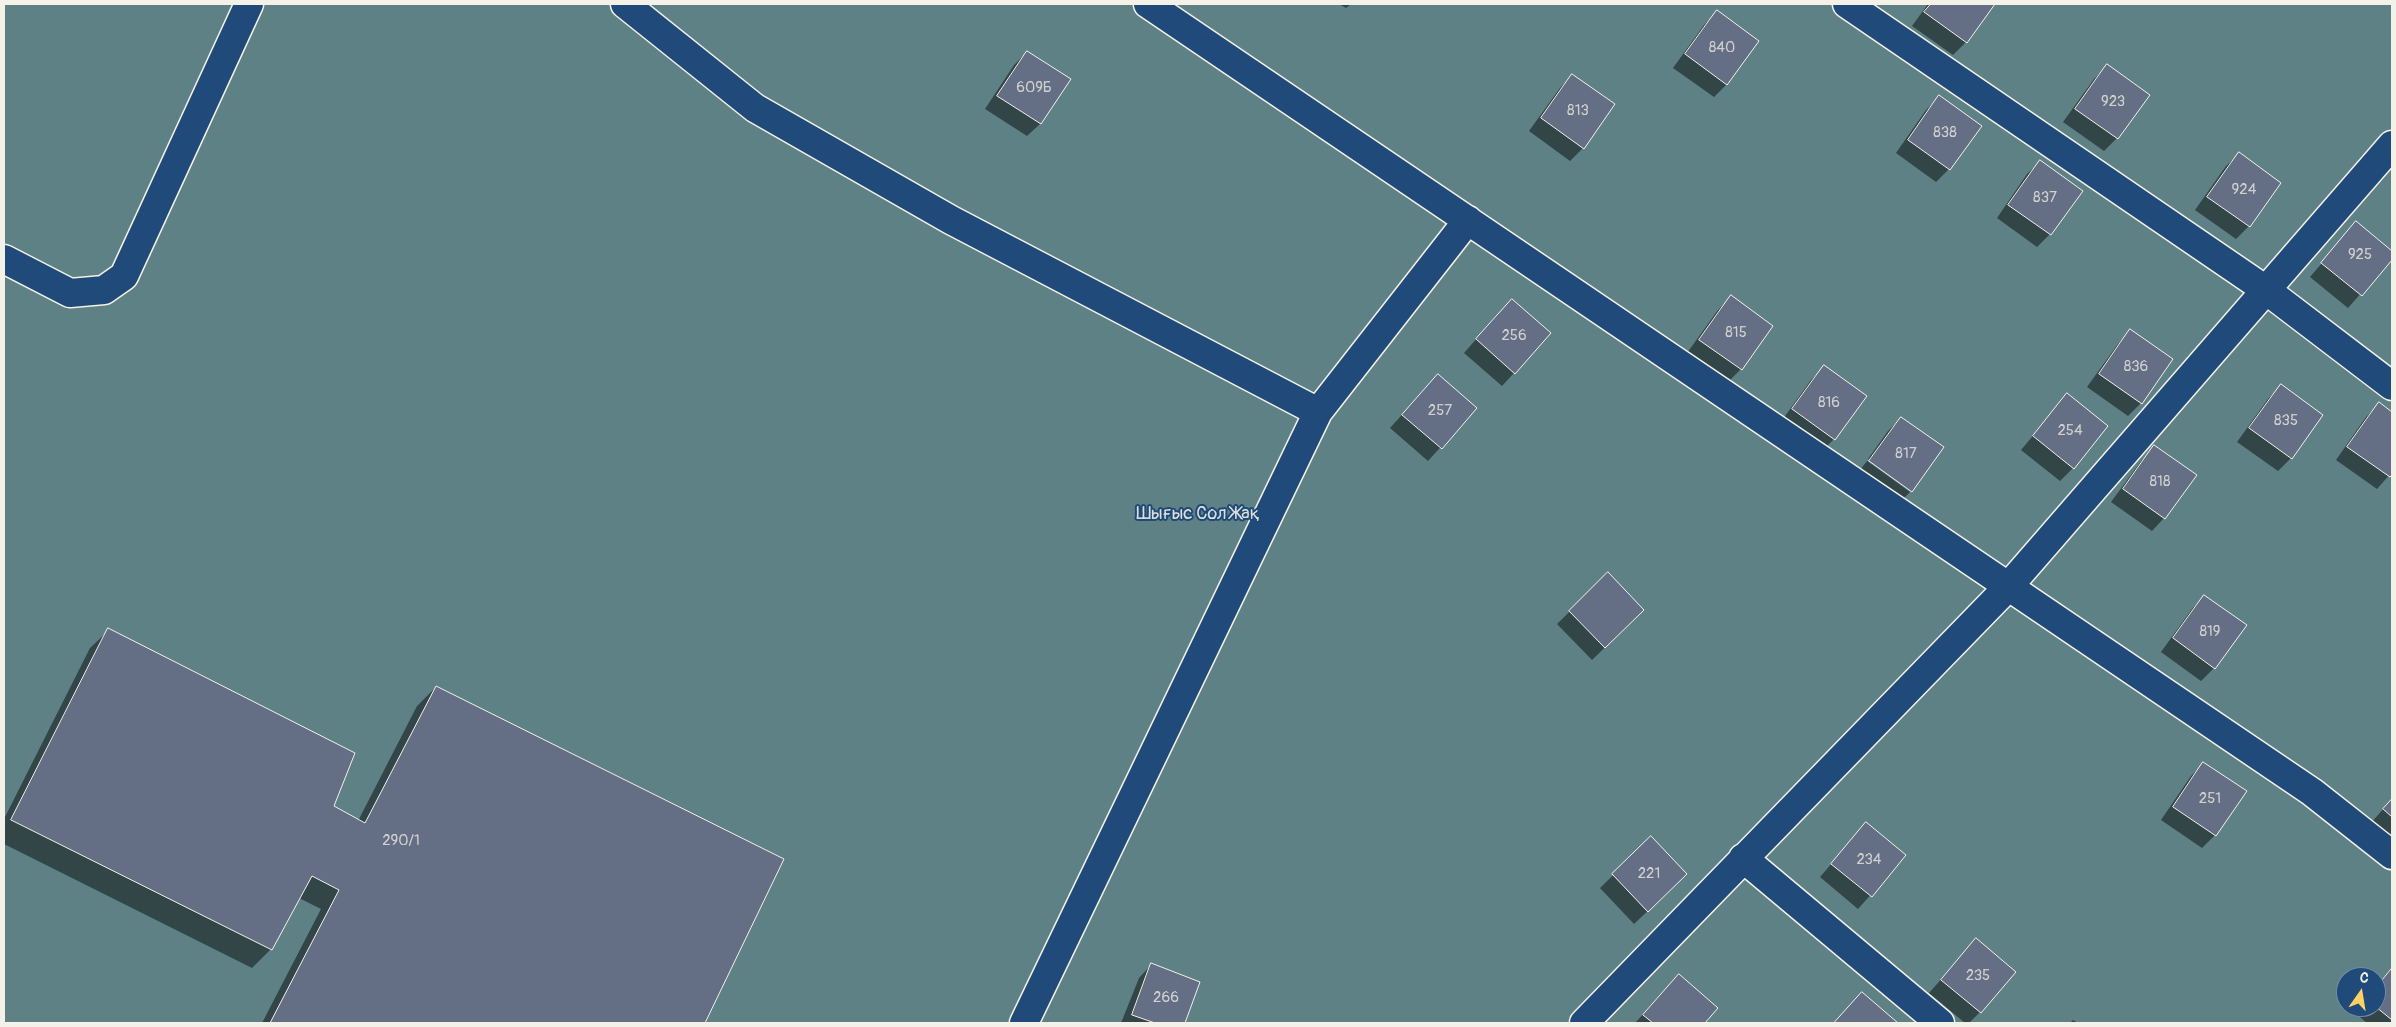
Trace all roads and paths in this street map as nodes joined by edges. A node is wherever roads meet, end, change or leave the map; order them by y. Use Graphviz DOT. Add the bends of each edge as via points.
graph roads {
  1 [pos="249,4"];
  2 [pos="625,4"];
  3 [pos="1148,4"];
  4 [pos="1847,4"];
  5 [pos="2392,145"];
  6 [pos="1468,220"];
  7 [pos="4,259"];
  8 [pos="2266,290"];
  9 [pos="2392,386"];
  10 [pos="1318,412"];
  11 [pos="2008,586"];
  12 [pos="2392,855"];
  13 [pos="1743,858"];
  14 [pos="1024,1023"];
  15 [pos="1584,1023"];
  16 [pos="1940,1023"];
  1 -- 7 [label="street" via="124,276 104,290 70,293"];
  2 -- 10 [label="street" via="755,108 950,220"];
  3 -- 6 [label="street"];
  4 -- 8 [label="street"];
  5 -- 8 [label="street"];
  6 -- 10 [label="street"];
  6 -- 11 [label="street"];
  8 -- 9 [label="street"];
  8 -- 11 [label="street"];
  10 -- 14 [label="street"];
  11 -- 12 [label="street" via="2312,792"];
  11 -- 13 [label="street"];
  13 -- 15 [label="street"];
  13 -- 16 [label="street"];
}
